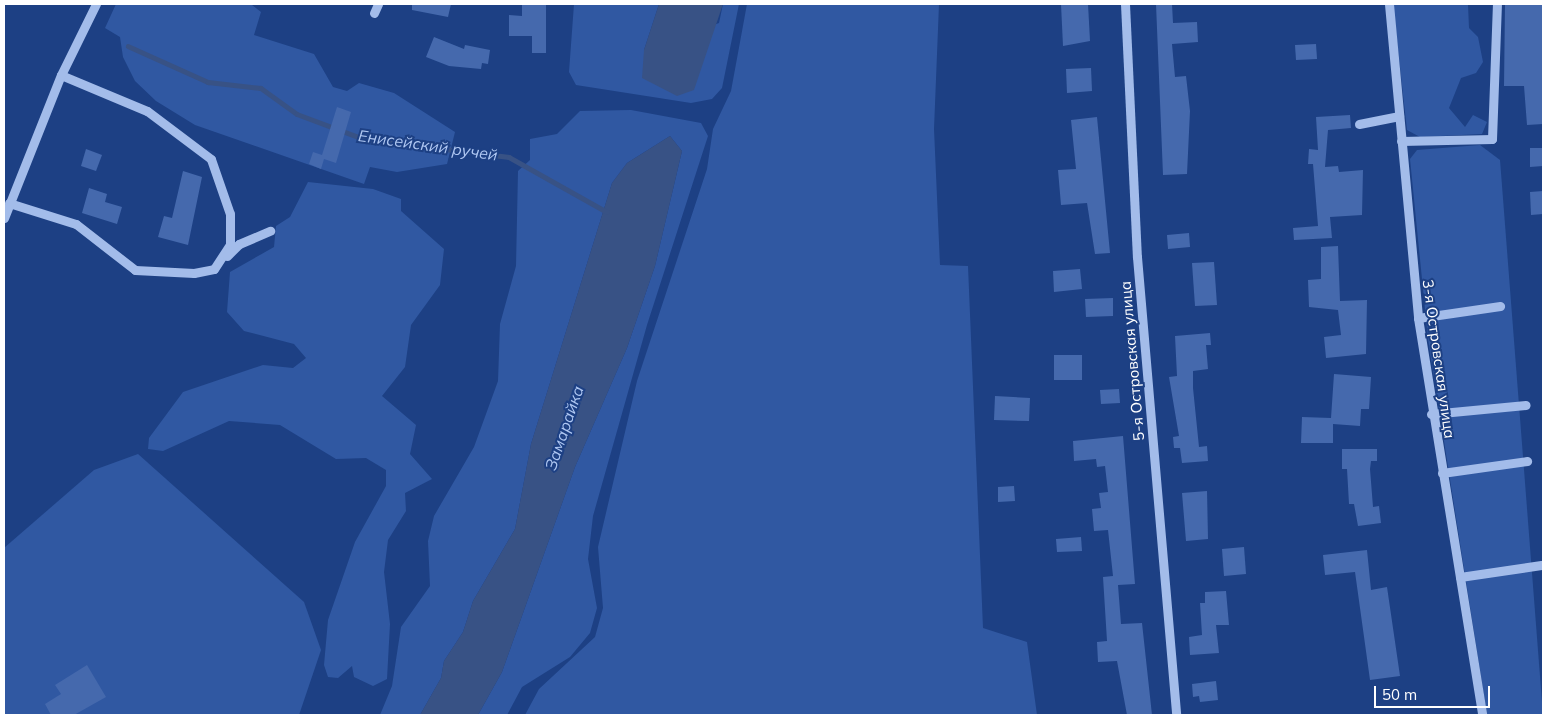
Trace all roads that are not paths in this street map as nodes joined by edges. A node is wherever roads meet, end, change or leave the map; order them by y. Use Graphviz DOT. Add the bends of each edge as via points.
graph roads {
  1 [pos="96,4"];
  2 [pos="378,4"];
  3 [pos="1125,4"];
  4 [pos="1389,4"];
  5 [pos="1497,4"];
  6 [pos="374,13"];
  7 [pos="61,74"];
  8 [pos="1399,116"];
  9 [pos="1359,124"];
  10 [pos="1401,141"];
  11 [pos="9,203"];
  12 [pos="4,218"];
  13 [pos="270,231"];
  14 [pos="223,260"];
  15 [pos="1500,306"];
  16 [pos="1418,318"];
  17 [pos="1526,405"];
  18 [pos="1432,414"];
  19 [pos="1526,461"];
  20 [pos="1442,473"];
  21 [pos="1541,565"];
  22 [pos="1460,577"];
  23 [pos="1176,715"];
  24 [pos="1482,715"];
  1 -- 7 [label="street"];
  2 -- 6 [label="street"];
  3 -- 23 [label="street, 5-я Островская улица" via="1137,258"];
  4 -- 8 [label="street, 3-я Островская улица"];
  5 -- 10 [label="street" via="1492,139"];
  7 -- 11 [label="street"];
  7 -- 14 [label="street" via="147,112 211,159 232,223"];
  8 -- 9 [label="street"];
  8 -- 10 [label="street, 3-я Островская улица"];
  10 -- 16 [label="street, 3-я Островская улица"];
  11 -- 12 [label="street"];
  11 -- 14 [label="street" via="76,224 135,270 194,273 214,269"];
  13 -- 14 [label="street" via="240,244"];
  15 -- 16 [label="street"];
  16 -- 18 [label="street, 3-я Островская улица"];
  17 -- 18 [label="street"];
  18 -- 20 [label="street, 3-я Островская улица"];
  19 -- 20 [label="street"];
  20 -- 22 [label="street, 3-я Островская улица"];
  21 -- 22 [label="street"];
  22 -- 24 [label="street, 3-я Островская улица"];
}
